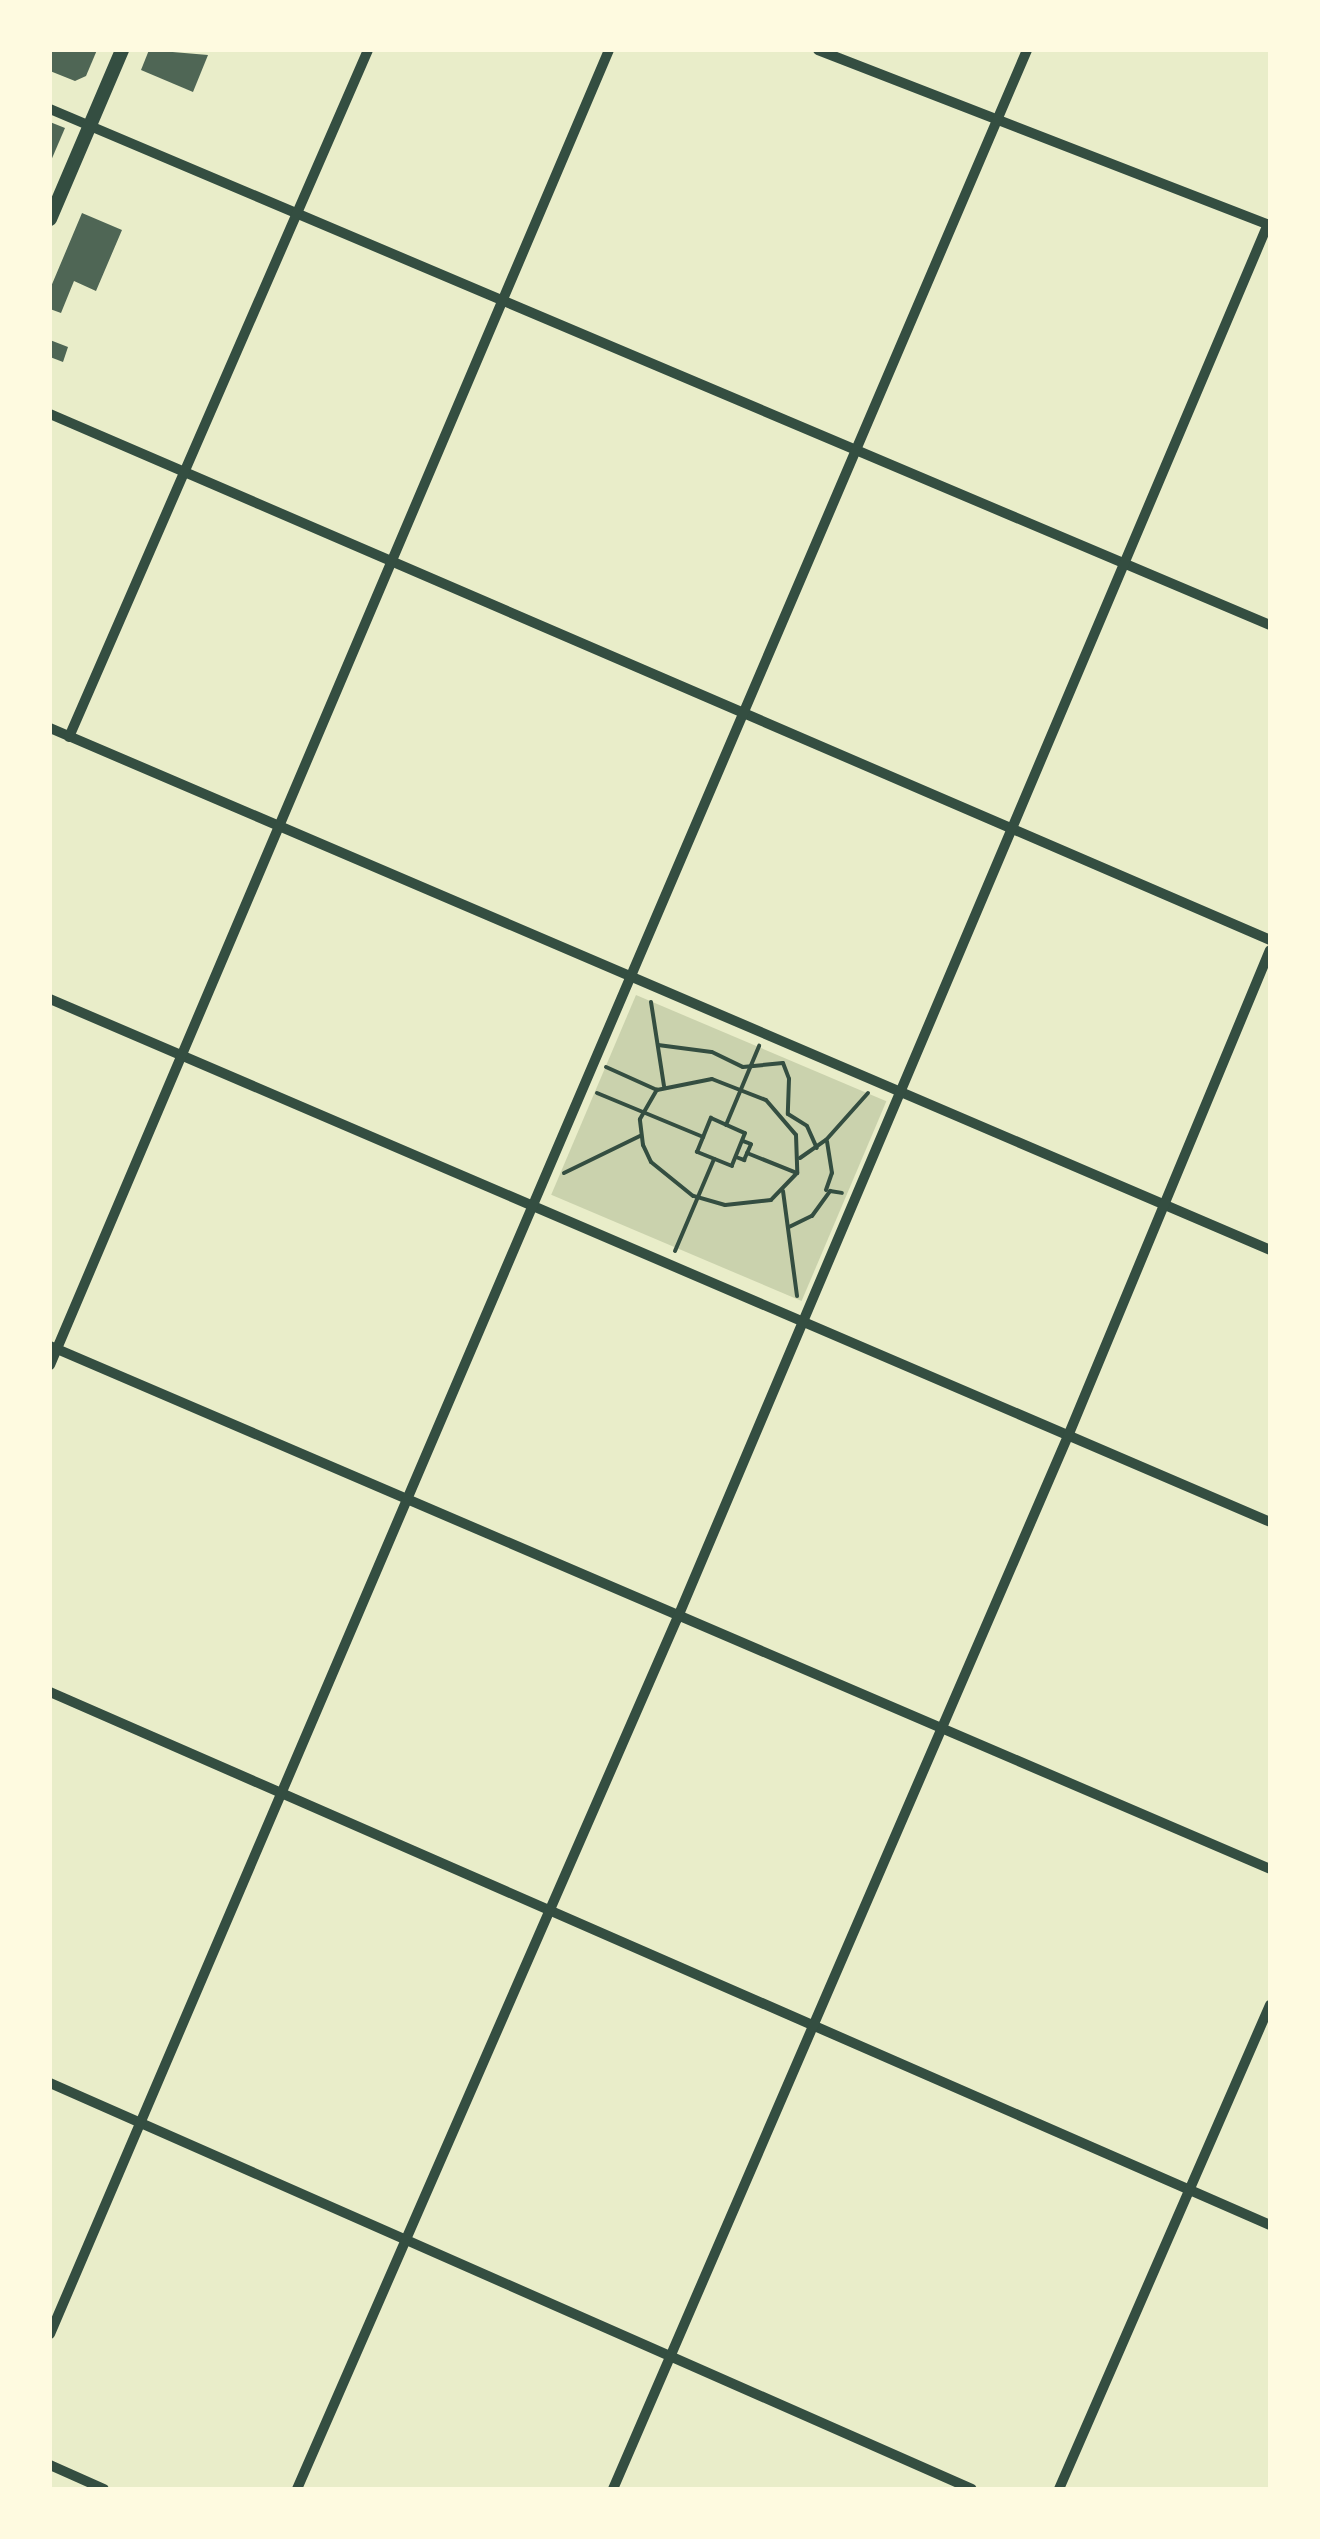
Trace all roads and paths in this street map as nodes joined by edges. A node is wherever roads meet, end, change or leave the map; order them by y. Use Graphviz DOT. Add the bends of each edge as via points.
graph roads {
  1 [pos="122,50"];
  2 [pos="368,50"];
  3 [pos="609,50"];
  4 [pos="818,50"];
  5 [pos="1027,50"];
  6 [pos="50,109"];
  7 [pos="997,120"];
  8 [pos="90,126"];
  9 [pos="299,210"];
  10 [pos="50,219"];
  11 [pos="1269,224"];
  12 [pos="502,296"];
  13 [pos="50,414"];
  14 [pos="857,450"];
  15 [pos="184,471"];
  16 [pos="391,559"];
  17 [pos="1125,562"];
  18 [pos="1270,625"];
  19 [pos="746,714"];
  20 [pos="50,728"];
  21 [pos="70,737"];
  22 [pos="278,824"];
  23 [pos="1013,827"];
  24 [pos="1270,940"];
  25 [pos="1270,950"];
  26 [pos="630,978"];
  27 [pos="648,986"];
  28 [pos="50,999"];
  29 [pos="764,1034"];
  30 [pos="658,1045"];
  31 [pos="182,1056"];
  32 [pos="594,1062"];
  33 [pos="750,1068"];
  34 [pos="872,1082"];
  35 [pos="664,1086"];
  36 [pos="583,1087"];
  37 [pos="742,1087"];
  38 [pos="657,1090"];
  39 [pos="900,1093"];
  40 [pos="642,1111"];
  41 [pos="726,1125"];
  42 [pos="640,1136"];
  43 [pos="703,1137"];
  44 [pos="742,1140"];
  45 [pos="826,1140"];
  46 [pos="817,1148"];
  47 [pos="747,1152"];
  48 [pos="736,1157"];
  49 [pos="800,1158"];
  50 [pos="714,1159"];
  51 [pos="797,1174"];
  52 [pos="541,1184"];
  53 [pos="783,1191"];
  54 [pos="824,1195"];
  55 [pos="698,1198"];
  56 [pos="854,1200"];
  57 [pos="533,1202"];
  58 [pos="1162,1204"];
  59 [pos="788,1228"];
  60 [pos="1270,1250"];
  61 [pos="670,1262"];
  62 [pos="800,1322"];
  63 [pos="54,1347"];
  64 [pos="50,1365"];
  65 [pos="1068,1436"];
  66 [pos="407,1504"];
  67 [pos="1270,1522"];
  68 [pos="678,1619"];
  69 [pos="50,1692"];
  70 [pos="940,1728"];
  71 [pos="284,1797"];
  72 [pos="1270,1868"];
  73 [pos="547,1912"];
  74 [pos="1270,2005"];
  75 [pos="813,2027"];
  76 [pos="50,2083"];
  77 [pos="140,2122"];
  78 [pos="1190,2190"];
  79 [pos="1270,2226"];
  80 [pos="407,2240"];
  81 [pos="50,2334"];
  82 [pos="673,2354"];
  83 [pos="50,2465"];
  84 [pos="104,2489"];
  85 [pos="296,2489"];
  86 [pos="613,2489"];
  87 [pos="972,2489"];
  88 [pos="1060,2489"];
  1 -- 8 [label="street"];
  2 -- 9 [label="street"];
  3 -- 12 [label="street"];
  4 -- 7 [label="street"];
  5 -- 7 [label="street"];
  6 -- 8 [label="street"];
  7 -- 11 [label="street"];
  7 -- 14 [label="street"];
  8 -- 9 [label="street"];
  8 -- 10 [label="street"];
  9 -- 12 [label="street"];
  9 -- 15 [label="street"];
  11 -- 17 [label="street"];
  12 -- 14 [label="street"];
  12 -- 16 [label="street"];
  13 -- 15 [label="street"];
  14 -- 17 [label="street"];
  14 -- 19 [label="street"];
  15 -- 16 [label="street"];
  15 -- 21 [label="street"];
  16 -- 19 [label="street"];
  16 -- 22 [label="street"];
  17 -- 18 [label="street"];
  17 -- 23 [label="street"];
  19 -- 23 [label="street"];
  19 -- 26 [label="street"];
  20 -- 21 [label="street"];
  21 -- 22 [label="street"];
  22 -- 26 [label="street"];
  22 -- 31 [label="street"];
  23 -- 24 [label="street"];
  23 -- 39 [label="street"];
  25 -- 58 [label="street"];
  26 -- 27 [label="street"];
  26 -- 32 [label="street"];
  27 -- 29 [label="street"];
  27 -- 30 [label="path"];
  28 -- 31 [label="street"];
  29 -- 33 [label="path"];
  29 -- 34 [label="street"];
  30 -- 33 [label="path" via="712,1052"];
  30 -- 35 [label="path"];
  31 -- 57 [label="street"];
  31 -- 63 [label="street"];
  32 -- 36 [label="street"];
  32 -- 38 [label="path"];
  33 -- 37 [label="path"];
  33 -- 46 [label="path" via="769,1060 787,1068 788,1114 806,1126"];
  34 -- 39 [label="street"];
  34 -- 45 [label="path"];
  35 -- 37 [label="path" via="712,1079"];
  35 -- 38 [label="path"];
  36 -- 40 [label="path"];
  36 -- 52 [label="street"];
  37 -- 41 [label="path"];
  37 -- 49 [label="path" via="787,1121"];
  38 -- 40 [label="path"];
  39 -- 56 [label="street"];
  39 -- 58 [label="street"];
  40 -- 42 [label="path"];
  40 -- 43 [label="path"];
  41 -- 43 [label="path" via="711,1118"];
  41 -- 44 [label="path" via="745,1133"];
  42 -- 52 [label="path"];
  42 -- 55 [label="path" via="651,1162"];
  43 -- 50 [label="path" via="697,1152"];
  44 -- 47 [label="path" via="751,1144"];
  44 -- 48 [label="path"];
  45 -- 46 [label="path"];
  45 -- 54 [label="path" via="832,1173"];
  46 -- 49 [label="path"];
  47 -- 48 [label="path" via="744,1160"];
  47 -- 51 [label="path"];
  48 -- 50 [label="path" via="732,1166"];
  49 -- 51 [label="path"];
  50 -- 55 [label="path"];
  51 -- 53 [label="path"];
  52 -- 57 [label="street"];
  53 -- 55 [label="path" via="752,1204"];
  53 -- 59 [label="path"];
  54 -- 56 [label="path" via="837,1191"];
  54 -- 59 [label="path" via="812,1216"];
  55 -- 61 [label="path"];
  56 -- 62 [label="street"];
  57 -- 61 [label="street"];
  57 -- 66 [label="street"];
  58 -- 60 [label="street"];
  58 -- 65 [label="street"];
  59 -- 62 [label="path"];
  61 -- 62 [label="street"];
  62 -- 65 [label="street"];
  62 -- 68 [label="street"];
  63 -- 64 [label="street"];
  63 -- 66 [label="street"];
  65 -- 67 [label="street"];
  65 -- 70 [label="street"];
  66 -- 68 [label="street"];
  66 -- 71 [label="street"];
  68 -- 70 [label="street"];
  68 -- 73 [label="street"];
  69 -- 71 [label="street"];
  70 -- 72 [label="street"];
  70 -- 75 [label="street"];
  71 -- 73 [label="street"];
  71 -- 77 [label="street"];
  73 -- 75 [label="street"];
  73 -- 80 [label="street"];
  74 -- 78 [label="street"];
  75 -- 78 [label="street"];
  75 -- 82 [label="street"];
  76 -- 77 [label="street"];
  77 -- 80 [label="street"];
  77 -- 81 [label="street"];
  78 -- 79 [label="street"];
  78 -- 88 [label="street"];
  80 -- 82 [label="street"];
  80 -- 85 [label="street"];
  82 -- 86 [label="street"];
  82 -- 87 [label="street"];
  83 -- 84 [label="street"];
}
